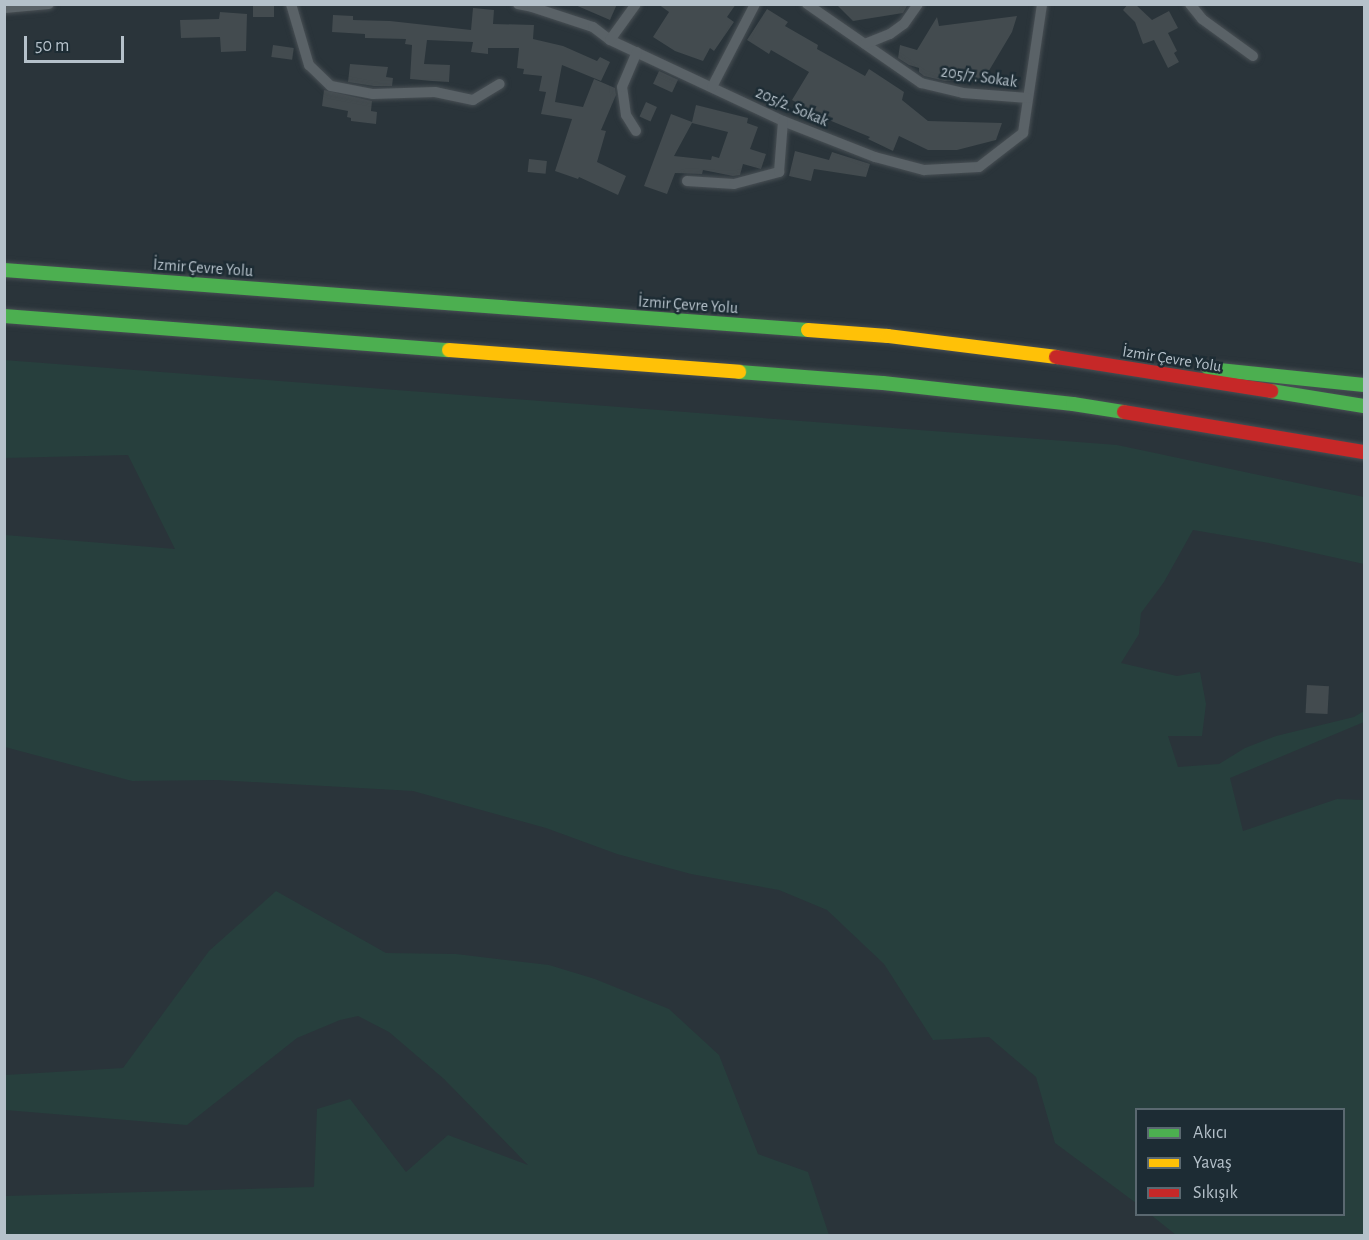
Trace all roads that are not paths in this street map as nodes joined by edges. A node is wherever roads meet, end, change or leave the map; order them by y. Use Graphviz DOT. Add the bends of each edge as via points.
graph roads {
  1 [pos="49,4"];
  2 [pos="291,4"];
  3 [pos="518,4"];
  4 [pos="636,4"];
  5 [pos="755,4"];
  6 [pos="807,4"];
  7 [pos="918,4"];
  8 [pos="1042,4"];
  9 [pos="1190,4"];
  10 [pos="4,8"];
  11 [pos="610,40"];
  12 [pos="865,44"];
  13 [pos="637,52"];
  14 [pos="1254,56"];
  15 [pos="500,84"];
  16 [pos="712,87"];
  17 [pos="1028,98"];
  18 [pos="783,121"];
  19 [pos="636,131"];
  20 [pos="687,181"];
  21 [pos="4,270"];
  22 [pos="4,316"];
  23 [pos="1013,350"];
  24 [pos="1365,385"];
  25 [pos="1365,406"];
  26 [pos="1365,453"];
  1 -- 10 [label="street"];
  2 -- 15 [label="street" via="309,65 331,86 373,94 435,92 473,100"];
  3 -- 11 [label="street, 205/2. Sokak" via="593,27"];
  4 -- 11 [label="street"];
  5 -- 16 [label="street"];
  6 -- 12 [label="street, 205/7. Sokak"];
  7 -- 12 [label="street" via="904,24"];
  8 -- 17 [label="street, 205/2. Sokak"];
  9 -- 14 [label="street" via="1202,19"];
  11 -- 13 [label="street, 205/2. Sokak"];
  12 -- 17 [label="street, 205/7. Sokak" via="921,83 963,93"];
  13 -- 16 [label="street, 205/2. Sokak"];
  13 -- 19 [label="street" via="622,87 626,115"];
  16 -- 18 [label="street, 205/2. Sokak"];
  17 -- 18 [label="street, 205/2. Sokak" via="1023,133 979,167 924,170 875,157"];
  18 -- 20 [label="street" via="779,172 734,184"];
  21 -- 23 [label="highway, İzmir Çevre Yolu" via="888,336"];
  22 -- 26 [label="highway" via="883,383 1073,404"];
  23 -- 24 [label="highway"];
  23 -- 25 [label="highway, İzmir Çevre Yolu"];
}
